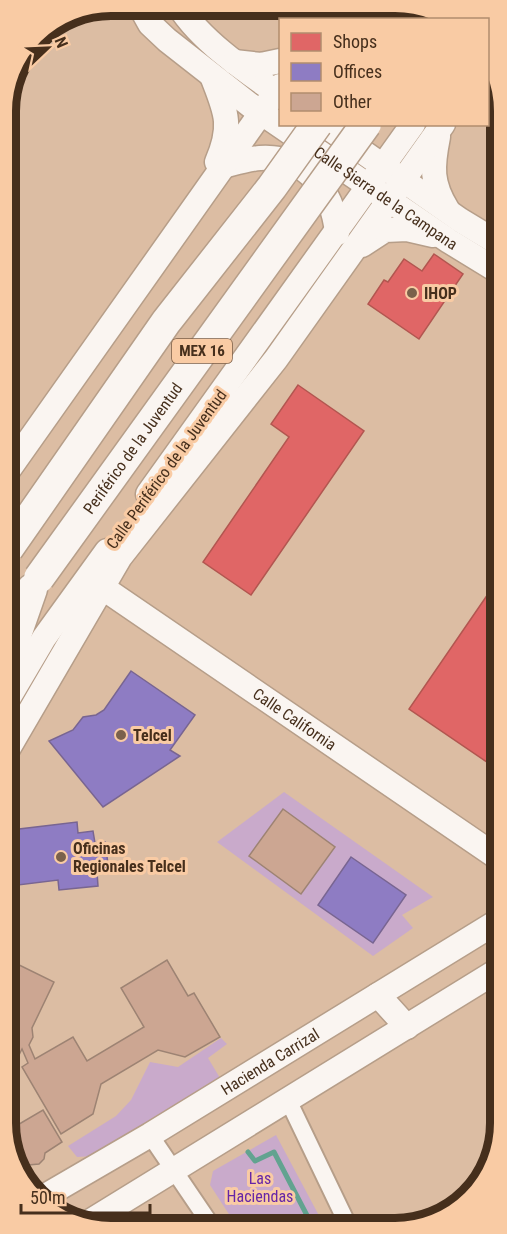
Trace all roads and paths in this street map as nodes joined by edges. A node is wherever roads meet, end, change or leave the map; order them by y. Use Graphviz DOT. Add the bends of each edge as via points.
graph roads {
  1 [pos="146,17"];
  2 [pos="188,17"];
  3 [pos="279,60"];
  4 [pos="234,62"];
  5 [pos="213,76"];
  6 [pos="279,91"];
  7 [pos="261,112"];
  8 [pos="279,124"];
  9 [pos="281,126"];
  10 [pos="316,126"];
  11 [pos="326,126"];
  12 [pos="365,126"];
  13 [pos="412,126"];
  14 [pos="442,127"];
  15 [pos="223,166"];
  16 [pos="384,166"];
  17 [pos="404,180"];
  18 [pos="369,186"];
  19 [pos="205,192"];
  20 [pos="390,200"];
  21 [pos="448,212"];
  22 [pos="336,233"];
  23 [pos="490,238"];
  24 [pos="449,240"];
  25 [pos="355,249"];
  26 [pos="155,262"];
  27 [pos="490,266"];
  28 [pos="17,433"];
  29 [pos="17,458"];
  30 [pos="17,537"];
  31 [pos="35,583"];
  32 [pos="94,583"];
  33 [pos="17,614"];
  34 [pos="16,634"];
  35 [pos="16,685"];
  36 [pos="16,733"];
  37 [pos="490,852"];
  38 [pos="490,926"];
  39 [pos="490,975"];
  40 [pos="378,996"];
  41 [pos="407,1027"];
  42 [pos="288,1101"];
  43 [pos="150,1135"];
  44 [pos="174,1170"];
  45 [pos="49,1194"];
  46 [pos="99,1217"];
  47 [pos="206,1218"];
  48 [pos="345,1218"];
  1 -- 5 [label="street, Calle Sierra de la Campana"];
  2 -- 4 [label="street"];
  3 -- 4 [label="street" via="261,65"];
  4 -- 6 [label="street"];
  5 -- 7 [label="street, Calle Sierra de la Campana"];
  5 -- 19 [label="street" via="228,131"];
  6 -- 7 [label="street"];
  7 -- 8 [label="street, Calle Sierra de la Campana"];
  7 -- 15 [label="street"];
  9 -- 18 [label="street, Calle Sierra de la Campana"];
  10 -- 30 [label="highway, MEX 16, bridge" via="166,322"];
  11 -- 16 [label="street, Calle Sierra de la Campana"];
  12 -- 31 [label="highway, Periférico de la Juventud / MEX 16, bridge"];
  13 -- 16 [label="street, Calle Periférico de la Juventud"];
  14 -- 17 [label="street"];
  14 -- 21 [label="street" via="433,174"];
  15 -- 19 [label="street"];
  15 -- 22 [label="street" via="259,158 293,164 308,173 330,200"];
  16 -- 17 [label="street, Calle Sierra de la Campana"];
  16 -- 18 [label="street, Calle Periférico de la Juventud"];
  17 -- 20 [label="street"];
  17 -- 21 [label="street, Calle Sierra de la Campana"];
  18 -- 20 [label="street, Calle Sierra de la Campana"];
  18 -- 22 [label="street, Calle Periférico de la Juventud"];
  19 -- 26 [label="street"];
  20 -- 24 [label="street, Calle Sierra de la Campana"];
  20 -- 25 [label="street"];
  21 -- 23 [label="street, Calle Sierra de la Campana"];
  22 -- 32 [label="street, Calle Periférico de la Juventud"];
  24 -- 25 [label="street" via="423,231 385,230"];
  24 -- 27 [label="street, Calle Sierra de la Campana"];
  25 -- 32 [label="street" via="276,359 120,556"];
  26 -- 28 [label="street" via="113,298"];
  26 -- 29 [label="street"];
  31 -- 33 [label="highway, Periférico de la Juventud / MEX 16"];
  31 -- 34 [label="highway"];
  32 -- 35 [label="street, Calle Periférico de la Juventud" via="44,638"];
  32 -- 36 [label="street"];
  32 -- 37 [label="street, Calle California"];
  38 -- 40 [label="street, Hacienda Carrizal"];
  39 -- 41 [label="street"];
  40 -- 41 [label="street"];
  40 -- 43 [label="street, Hacienda Carrizal"];
  41 -- 42 [label="street"];
  42 -- 44 [label="street"];
  42 -- 48 [label="street"];
  43 -- 44 [label="street"];
  43 -- 45 [label="street, Hacienda Carrizal"];
  44 -- 46 [label="street"];
  44 -- 47 [label="street"];
}
